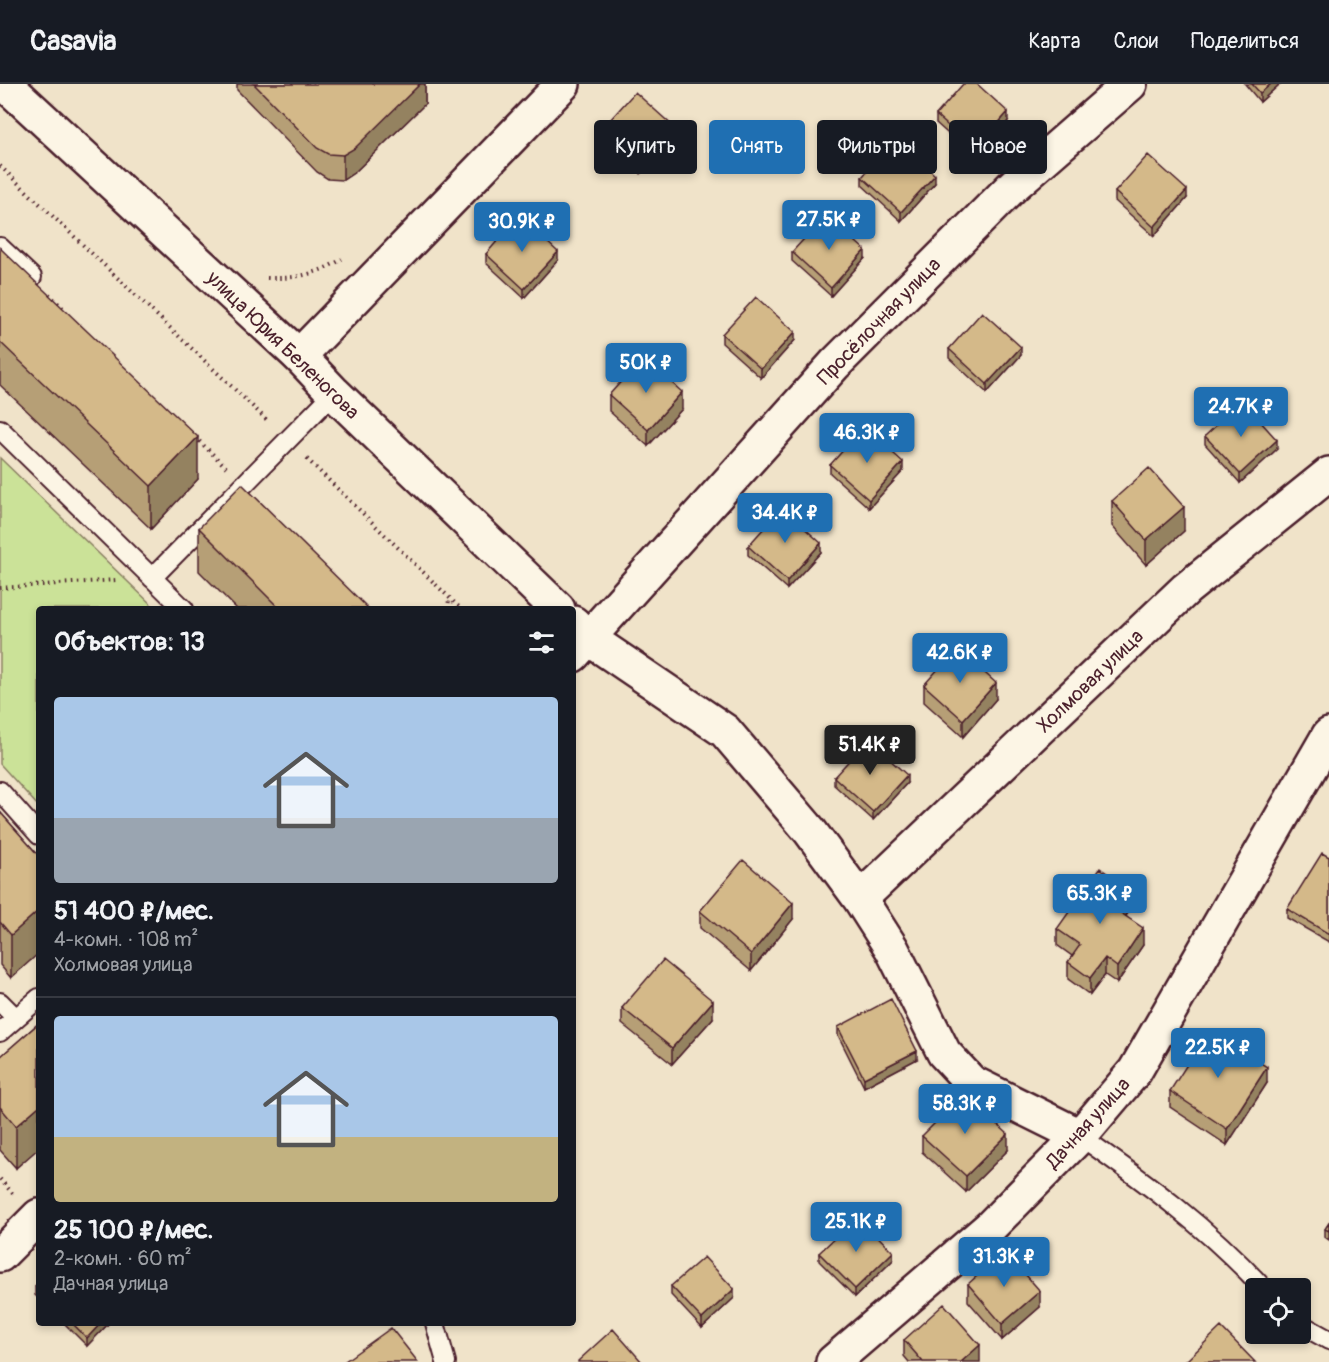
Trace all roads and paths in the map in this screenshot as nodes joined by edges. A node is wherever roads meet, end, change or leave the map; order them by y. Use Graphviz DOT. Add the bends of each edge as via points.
graph roads {
  1 [pos="5,84"];
  2 [pos="563,84"];
  3 [pos="1130,84"];
  4 [pos="0,166"];
  5 [pos="0,247"];
  6 [pos="347,257"];
  7 [pos="258,274"];
  8 [pos="32,277"];
  9 [pos="74,318"];
  10 [pos="299,356"];
  11 [pos="334,393"];
  12 [pos="1,433"];
  13 [pos="193,435"];
  14 [pos="288,440"];
  15 [pos="1329,474"];
  16 [pos="244,485"];
  17 [pos="152,578"];
  18 [pos="0,588"];
  19 [pos="449,598"];
  20 [pos="181,606"];
  21 [pos="448,606"];
  22 [pos="458,606"];
  23 [pos="555,606"];
  24 [pos="578,639"];
  25 [pos="1329,735"];
  26 [pos="0,791"];
  27 [pos="36,832"];
  28 [pos="860,899"];
  29 [pos="36,1001"];
  30 [pos="0,1002"];
  31 [pos="16,1018"];
  32 [pos="0,1032"];
  33 [pos="1080,1136"];
  34 [pos="36,1219"];
  35 [pos="0,1255"];
  36 [pos="1254,1278"];
  37 [pos="436,1326"];
  38 [pos="1311,1330"];
  39 [pos="1329,1340"];
  40 [pos="446,1362"];
  41 [pos="833,1362"];
  1 -- 10 [label="street, улица Юрия Беленогова"];
  2 -- 10 [label="street"];
  3 -- 24 [label="street, Просёлочная улица" via="1014,185 835,364"];
  4 -- 14 [label="path"];
  5 -- 8 [label="lane"];
  6 -- 7 [label="path" via="299,278 268,278"];
  8 -- 9 [label="path"];
  10 -- 11 [label="street, улица Юрия Беленогова"];
  11 -- 14 [label="lane"];
  11 -- 23 [label="street, улица Юрия Беленогова"];
  12 -- 17 [label="lane"];
  13 -- 16 [label="path"];
  14 -- 16 [label="lane"];
  14 -- 19 [label="path"];
  15 -- 28 [label="street, Холмовая улица" via="1186,589"];
  16 -- 17 [label="lane"];
  17 -- 18 [label="path"];
  17 -- 20 [label="lane"];
  19 -- 21 [label="path"];
  19 -- 22 [label="path"];
  24 -- 28 [label="street" via="725,731 810,831"];
  25 -- 33 [label="street, Дачная улица" via="1135,1071"];
  26 -- 27 [label="lane"];
  28 -- 33 [label="street" via="892,949 944,1053 971,1082"];
  29 -- 31 [label="lane"];
  30 -- 31 [label="lane"];
  31 -- 32 [label="lane"];
  33 -- 36 [label="lane" via="1163,1195"];
  33 -- 41 [label="street, Дачная улица" via="989,1228"];
  34 -- 35 [label="street"];
  37 -- 40 [label="lane"];
  38 -- 39 [label="lane"];
}
